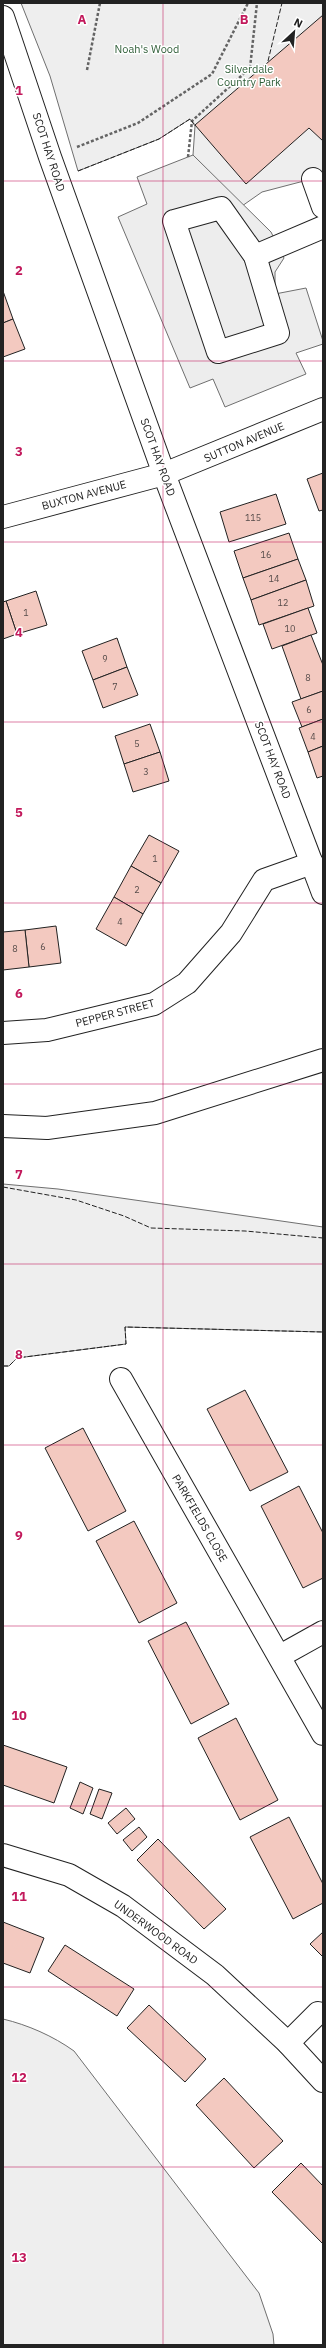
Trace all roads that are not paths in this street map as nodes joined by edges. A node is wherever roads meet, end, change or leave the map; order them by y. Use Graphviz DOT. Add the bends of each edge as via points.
graph roads {
  1 [pos="3,17"];
  2 [pos="313,179"];
  3 [pos="323,207"];
  4 [pos="323,227"];
  5 [pos="255,256"];
  6 [pos="323,409"];
  7 [pos="164,474"];
  8 [pos="3,517"];
  9 [pos="312,863"];
  10 [pos="323,893"];
  11 [pos="3,1033"];
  12 [pos="323,1060"];
  13 [pos="3,1126"];
  14 [pos="120,1379"];
  15 [pos="323,1632"];
  16 [pos="280,1656"];
  17 [pos="323,1734"];
  18 [pos="3,1855"];
  19 [pos="318,2013"];
  20 [pos="288,2043"];
  21 [pos="323,2081"];
  1 -- 7 [label="street, SCOT HAY ROAD" via="50,157"];
  2 -- 3 [label="street"];
  4 -- 5 [label="street"];
  5 -- 5 [label="street" via="220,208 174,221 218,352 278,334"];
  6 -- 7 [label="street, SUTTON AVENUE"];
  7 -- 8 [label="street, BUXTON AVENUE"];
  7 -- 9 [label="street, SCOT HAY ROAD"];
  9 -- 10 [label="street, SCOT HAY ROAD"];
  9 -- 11 [label="street, PEPPER STREET" via="264,880 231,933 187,983 154,1004 47,1030"];
  12 -- 13 [label="street" via="155,1113 47,1128"];
  14 -- 16 [label="street, PARKFIELDS CLOSE"];
  15 -- 16 [label="street"];
  16 -- 17 [label="street, PARKFIELDS CLOSE"];
  18 -- 20 [label="street, UNDERWOOD ROAD" via="69,1875 123,1906 215,1975"];
  19 -- 20 [label="street"];
  20 -- 21 [label="street, UNDERWOOD ROAD"];
}
